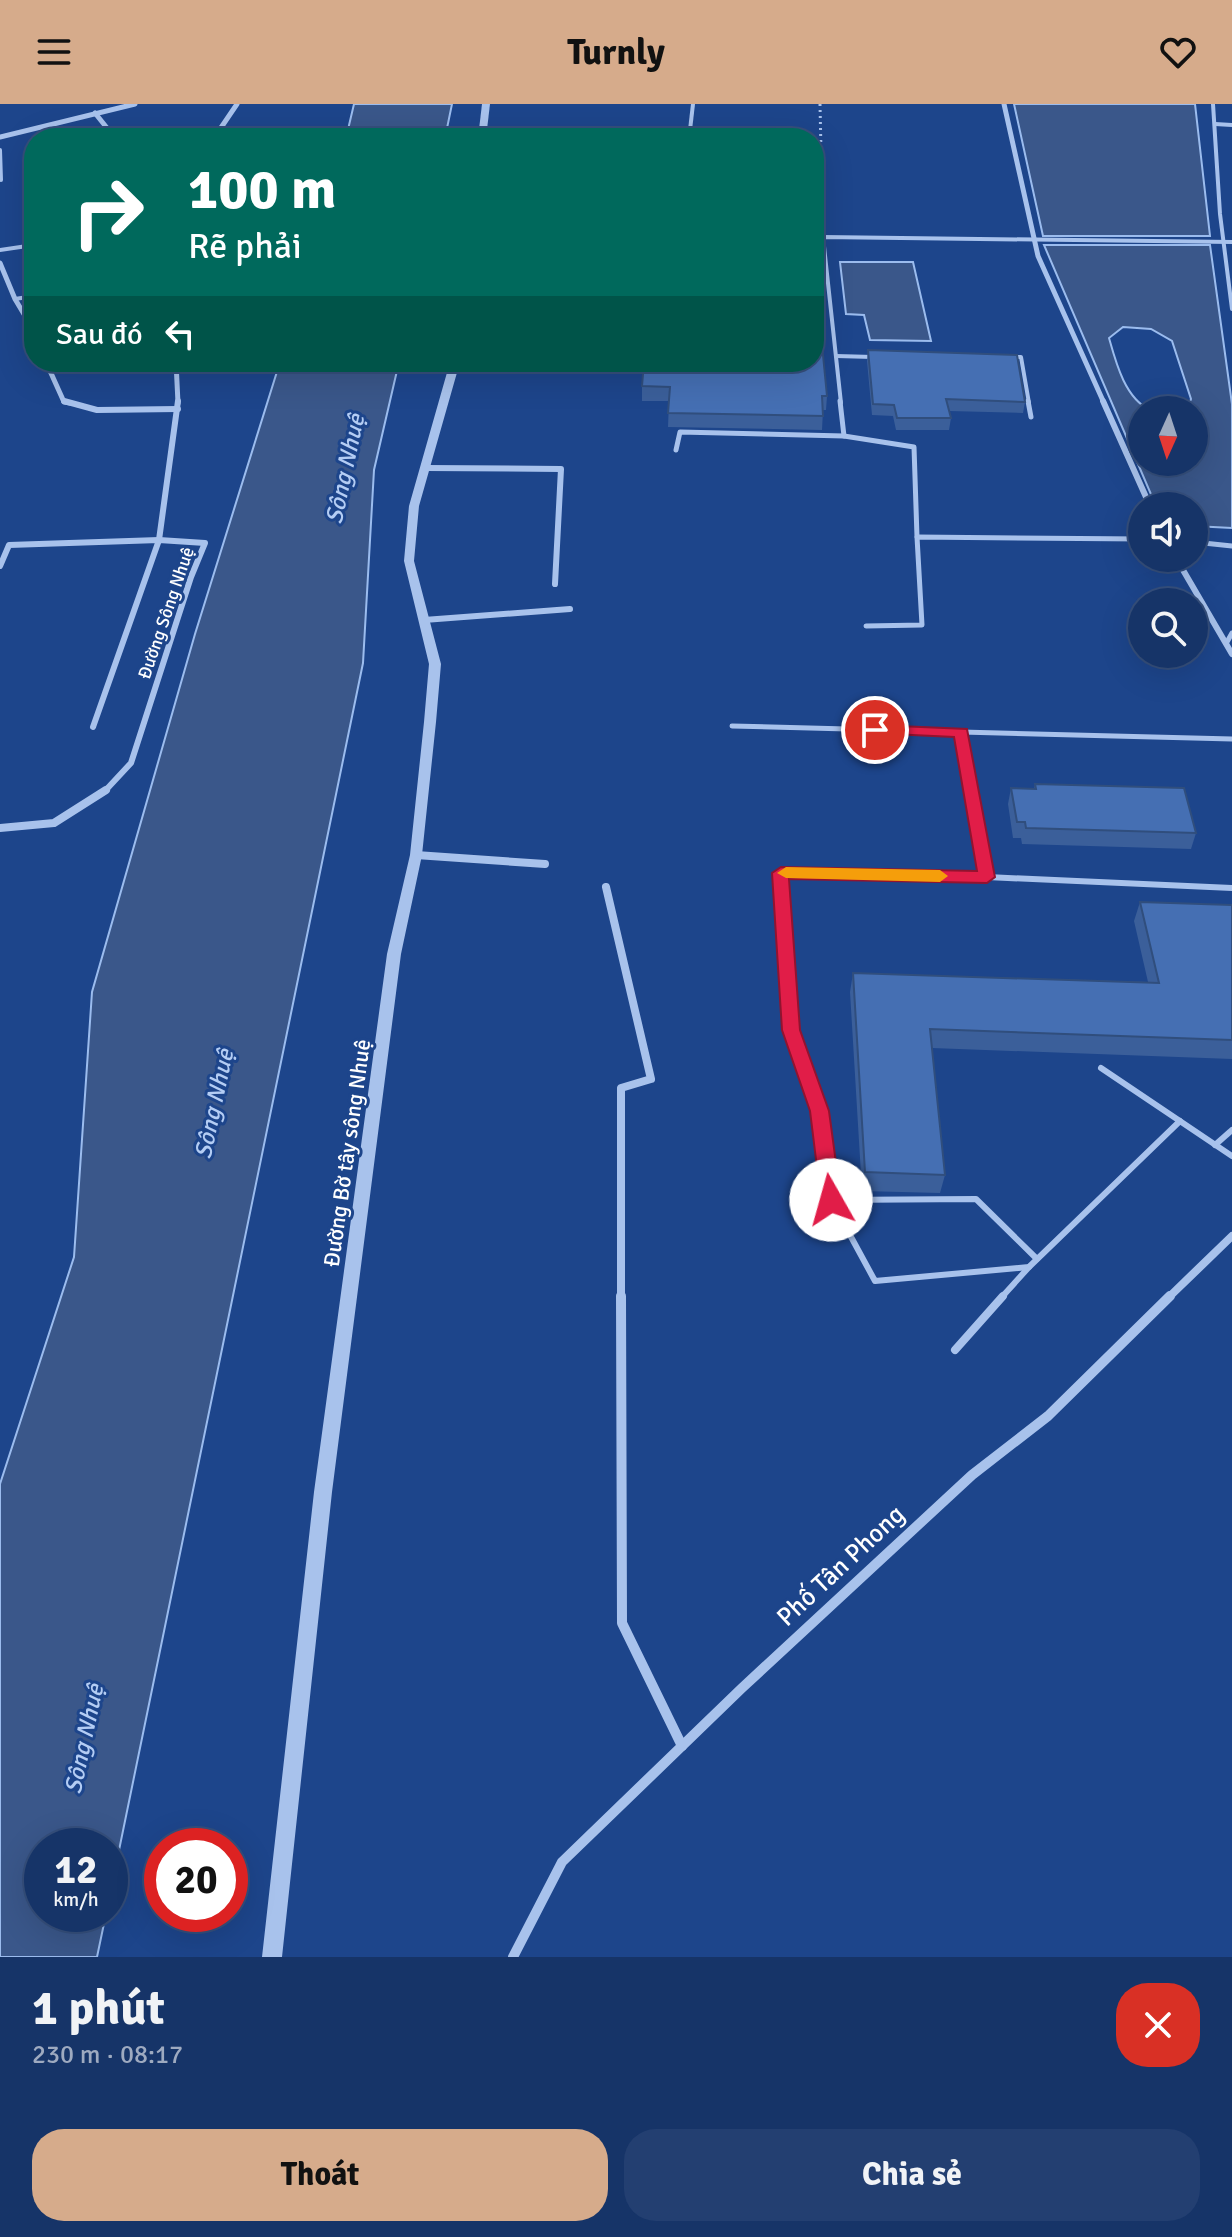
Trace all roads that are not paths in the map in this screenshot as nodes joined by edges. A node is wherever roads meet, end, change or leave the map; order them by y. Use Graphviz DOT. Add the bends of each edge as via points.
graph roads {
  1 [pos="135,104"];
  2 [pos="237,104"];
  3 [pos="486,104"];
  4 [pos="693,104"];
  5 [pos="1004,104"];
  6 [pos="1213,104"];
  7 [pos="95,113"];
  8 [pos="1215,124"];
  9 [pos="1232,125"];
  10 [pos="36,128"];
  11 [pos="106,128"];
  12 [pos="221,128"];
  13 [pos="483,128"];
  14 [pos="690,128"];
  15 [pos="24,131"];
  16 [pos="0,137"];
  17 [pos="0,150"];
  18 [pos="1,180"];
  19 [pos="1220,214"];
  20 [pos="1232,214"];
  21 [pos="824,237"];
  22 [pos="1035,240"];
  23 [pos="1225,241"];
  24 [pos="1232,242"];
  25 [pos="24,246"];
  26 [pos="824,246"];
  27 [pos="0,250"];
  28 [pos="0,263"];
  29 [pos="24,298"];
  30 [pos="15,299"];
  31 [pos="1232,309"];
  32 [pos="24,314"];
  33 [pos="836,356"];
  34 [pos="882,357"];
  35 [pos="1005,357"];
  36 [pos="50,372"];
  37 [pos="177,372"];
  38 [pos="452,372"];
  39 [pos="178,409"];
  40 [pos="1031,417"];
  41 [pos="844,436"];
  42 [pos="676,450"];
  43 [pos="426,468"];
  44 [pos="1144,492"];
  45 [pos="917,537"];
  46 [pos="1128,539"];
  47 [pos="159,540"];
  48 [pos="1208,543"];
  49 [pos="1232,546"];
  50 [pos="0,566"];
  51 [pos="1184,572"];
  52 [pos="555,584"];
  53 [pos="570,609"];
  54 [pos="424,620"];
  55 [pos="866,626"];
  56 [pos="1232,633"];
  57 [pos="1227,642"];
  58 [pos="1232,654"];
  59 [pos="732,726"];
  60 [pos="93,727"];
  61 [pos="961,732"];
  62 [pos="1232,739"];
  63 [pos="0,828"];
  64 [pos="416,855"];
  65 [pos="545,864"];
  66 [pos="987,877"];
  67 [pos="606,887"];
  68 [pos="1232,888"];
  69 [pos="1101,1068"];
  70 [pos="1180,1121"];
  71 [pos="1232,1130"];
  72 [pos="1215,1145"];
  73 [pos="1232,1156"];
  74 [pos="831,1200"];
  75 [pos="1232,1237"];
  76 [pos="1037,1259"];
  77 [pos="1029,1267"];
  78 [pos="955,1350"];
  79 [pos="682,1746"];
  80 [pos="272,1957"];
  81 [pos="513,1957"];
  1 -- 7 [label="street"];
  2 -- 12 [label="street"];
  3 -- 13 [label="street"];
  4 -- 14 [label="lane"];
  5 -- 22 [label="street"];
  6 -- 8 [label="lane"];
  7 -- 10 [label="street"];
  7 -- 11 [label="street"];
  8 -- 9 [label="lane"];
  8 -- 19 [label="lane"];
  15 -- 16 [label="street"];
  17 -- 18 [label="lane"];
  19 -- 20 [label="lane"];
  19 -- 23 [label="lane"];
  21 -- 22 [label="lane"];
  22 -- 23 [label="lane"];
  22 -- 44 [label="street"];
  23 -- 24 [label="lane"];
  23 -- 31 [label="lane"];
  25 -- 27 [label="lane"];
  26 -- 33 [label="lane"];
  28 -- 30 [label="street"];
  29 -- 30 [label="lane"];
  30 -- 32 [label="street"];
  33 -- 34 [label="lane"];
  33 -- 41 [label="lane"];
  35 -- 40 [label="lane" via="1021,357"];
  36 -- 39 [label="street" via="64,402 97,410"];
  37 -- 39 [label="street, Đường Sông Nhuệ"];
  38 -- 43 [label="street, Đường Bờ tây sông Nhuệ"];
  39 -- 47 [label="street, Đường Sông Nhuệ"];
  41 -- 42 [label="lane" via="680,432"];
  41 -- 45 [label="lane" via="914,447"];
  43 -- 52 [label="street" via="561,469"];
  43 -- 54 [label="street, Đường Bờ tây sông Nhuệ" via="414,506 409,561"];
  45 -- 46 [label="lane"];
  45 -- 55 [label="lane" via="922,625"];
  47 -- 50 [label="street" via="9,545"];
  47 -- 60 [label="street"];
  47 -- 63 [label="street, Đường Sông Nhuệ" via="205,543 131,763 102,794 54,823"];
  48 -- 49 [label="lane"];
  51 -- 57 [label="street"];
  53 -- 54 [label="street"];
  54 -- 64 [label="street, Đường Bờ tây sông Nhuệ" via="435,664"];
  56 -- 57 [label="lane"];
  57 -- 58 [label="street"];
  59 -- 61 [label="lane"];
  61 -- 62 [label="lane"];
  61 -- 66 [label="lane"];
  64 -- 65 [label="street"];
  64 -- 80 [label="street, Đường Bờ tây sông Nhuệ" via="394,954 323,1492"];
  66 -- 68 [label="lane"];
  66 -- 74 [label="lane" via="781,873 791,1030 820,1111"];
  67 -- 79 [label="street" via="651,1079 621,1088 622,1623"];
  69 -- 70 [label="lane"];
  70 -- 72 [label="lane"];
  70 -- 76 [label="lane"];
  71 -- 72 [label="lane"];
  72 -- 73 [label="lane"];
  74 -- 76 [label="lane" via="976,1199"];
  74 -- 77 [label="lane" via="875,1281"];
  75 -- 79 [label="street, Phố Tân Phong" via="1048,1416 972,1475"];
  76 -- 77 [label="lane"];
  77 -- 78 [label="lane"];
  79 -- 81 [label="street, Phố Tân Phong" via="562,1862"];
}
